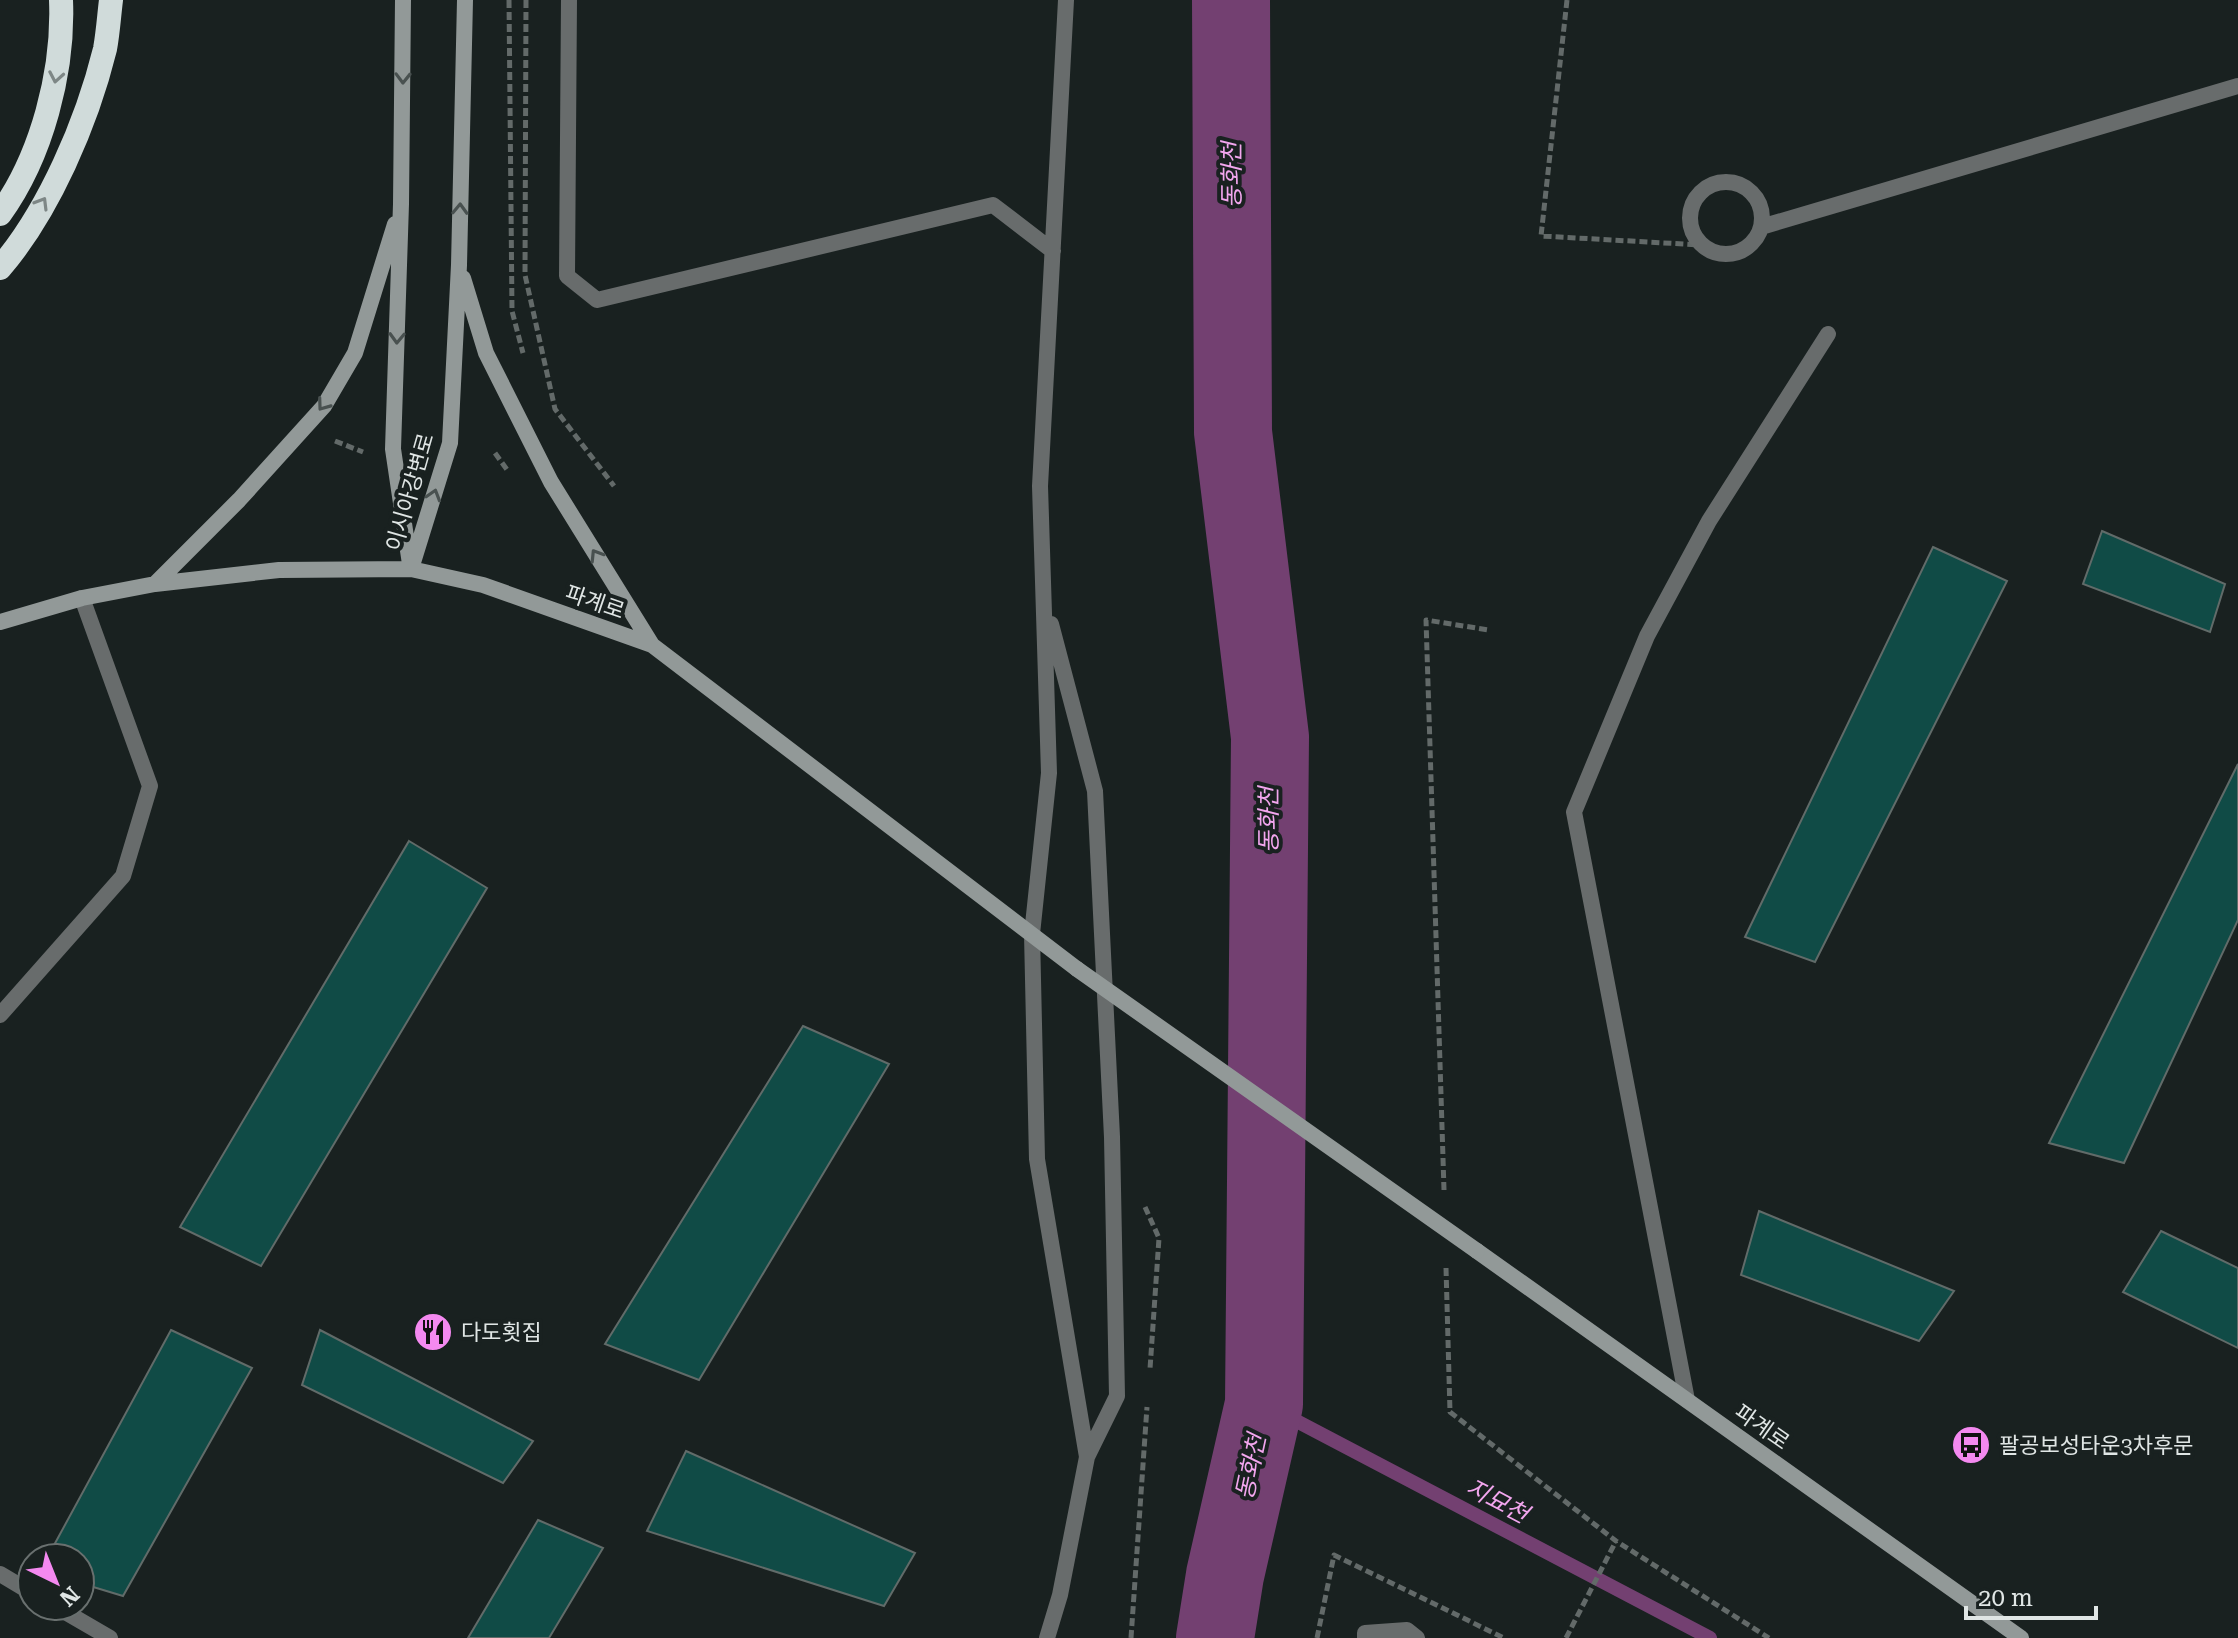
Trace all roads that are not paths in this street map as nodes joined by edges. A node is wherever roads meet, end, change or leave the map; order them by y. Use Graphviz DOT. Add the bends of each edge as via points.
graph roads {
  1 [pos="61,0"];
  2 [pos="111,0"];
  3 [pos="403,0"];
  4 [pos="465,0"];
  5 [pos="569,0"];
  6 [pos="1066,0"];
  7 [pos="2238,86"];
  8 [pos="401,204"];
  9 [pos="0,214"];
  10 [pos="1761,227"];
  11 [pos="1053,251"];
  12 [pos="459,265"];
  13 [pos="0,268"];
  14 [pos="1828,334"];
  15 [pos="411,569"];
  16 [pos="155,584"];
  17 [pos="1043,592"];
  18 [pos="82,598"];
  19 [pos="0,622"];
  20 [pos="652,645"];
  21 [pos="1032,934"];
  22 [pos="0,1015"];
  23 [pos="1687,1400"];
  24 [pos="1087,1457"];
  25 [pos="82,1622"];
  26 [pos="110,1638"];
  27 [pos="1047,1638"];
  28 [pos="1365,1638"];
  29 [pos="1417,1638"];
  30 [pos="2021,1638"];
  1 -- 9 [label="highway, one-way" via="56,82 37,141"];
  13 -- 2 [label="highway, one-way" via="48,194 78,132 105,48"];
  3 -- 8 [label="main road, 이시아강변로, one-way"];
  12 -- 4 [label="main road, 이시아강변로, one-way"];
  5 -- 11 [label="street" via="567,276 597,300 993,205"];
  6 -- 11 [label="street"];
  7 -- 10 [label="street"];
  8 -- 15 [label="main road, 이시아강변로, one-way" via="393,449"];
  8 -- 16 [label="main road, one-way" via="355,353 324,406"];
  10 -- 10 [label="street" via="1754,195 1734,182 1701,191 1690,211 1693,235 1701,245 1724,255 1756,239"];
  11 -- 17 [label="street" via="1040,486"];
  15 -- 12 [label="main road, 이시아강변로, one-way" via="450,443"];
  20 -- 12 [label="main road, one-way" via="551,482 486,353"];
  14 -- 23 [label="street" via="1709,521 1647,636 1574,812"];
  15 -- 16 [label="main road, 파계로" via="279,570"];
  15 -- 20 [label="main road, 파계로" via="483,585"];
  16 -- 18 [label="main road, 파계로"];
  17 -- 21 [label="street" via="1049,773"];
  17 -- 24 [label="street" via="1095,791 1112,1137 1117,1396"];
  18 -- 19 [label="main road, 파계로"];
  18 -- 22 [label="street" via="150,786 123,876"];
  20 -- 21 [label="main road, 파계로"];
  21 -- 23 [label="main road, 파계로, bridge"];
  21 -- 24 [label="street" via="1037,1159"];
  23 -- 30 [label="main road, 파계로"];
  24 -- 27 [label="street"];
  25 -- 26 [label="street"];
  28 -- 29 [label="street" via="1365,1633 1407,1630"];
}
